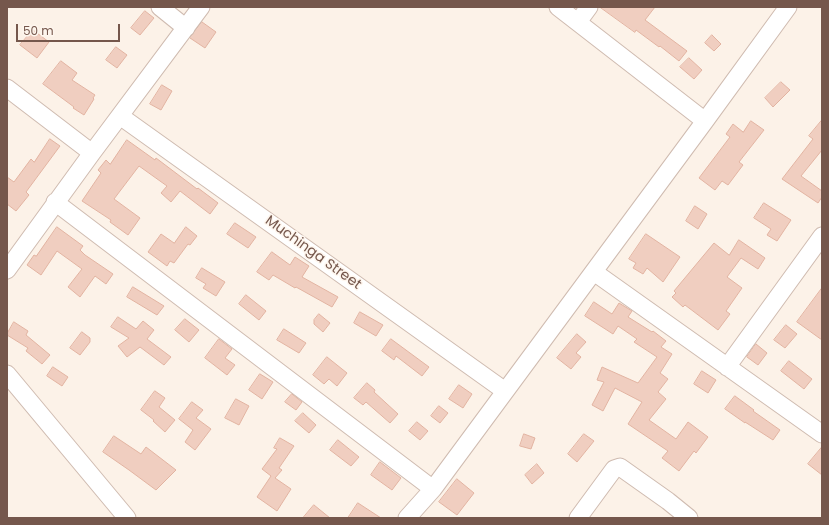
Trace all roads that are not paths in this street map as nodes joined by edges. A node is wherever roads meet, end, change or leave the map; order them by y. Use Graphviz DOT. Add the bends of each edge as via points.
graph roads {
  1 [pos="160,7"];
  2 [pos="201,7"];
  3 [pos="558,7"];
  4 [pos="589,7"];
  5 [pos="788,7"];
  6 [pos="578,22"];
  7 [pos="186,28"];
  8 [pos="7,88"];
  9 [pos="120,116"];
  10 [pos="705,121"];
  11 [pos="92,153"];
  12 [pos="56,202"];
  13 [pos="822,236"];
  14 [pos="7,270"];
  15 [pos="594,272"];
  16 [pos="727,367"];
  17 [pos="7,374"];
  18 [pos="505,391"];
  19 [pos="822,434"];
  20 [pos="433,490"];
  21 [pos="127,518"];
  22 [pos="407,518"];
  23 [pos="578,518"];
  24 [pos="689,518"];
  1 -- 7 [label="street"];
  2 -- 7 [label="street"];
  3 -- 6 [label="street"];
  4 -- 6 [label="street"];
  5 -- 10 [label="street"];
  6 -- 10 [label="street"];
  7 -- 9 [label="street"];
  8 -- 11 [label="street"];
  9 -- 11 [label="street"];
  9 -- 18 [label="street, Muchinga Street"];
  10 -- 15 [label="street"];
  11 -- 12 [label="street"];
  12 -- 14 [label="street"];
  12 -- 20 [label="street"];
  13 -- 16 [label="street"];
  15 -- 16 [label="street"];
  15 -- 18 [label="street"];
  16 -- 19 [label="street"];
  17 -- 21 [label="street"];
  18 -- 20 [label="street"];
  20 -- 22 [label="street"];
  23 -- 24 [label="street" via="614,469 620,467"];
}
